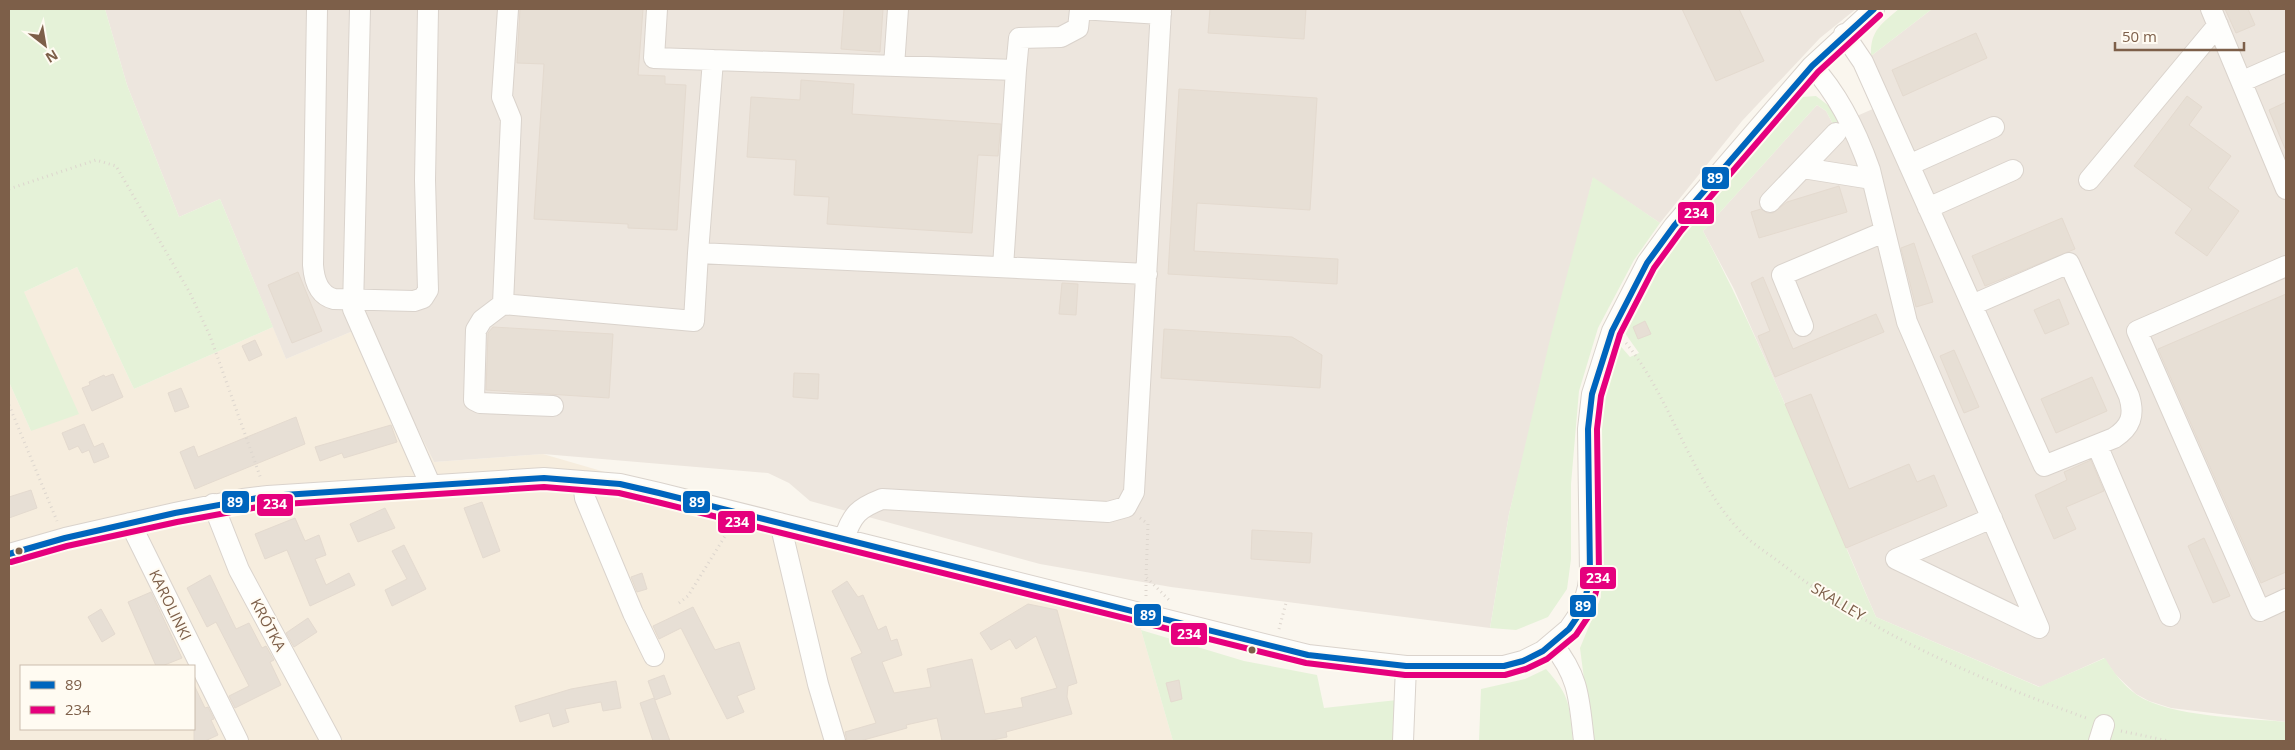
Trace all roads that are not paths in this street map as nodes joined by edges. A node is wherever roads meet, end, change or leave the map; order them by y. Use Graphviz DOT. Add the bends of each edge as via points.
graph roads {
  1 [pos="317,9"];
  2 [pos="360,9"];
  3 [pos="428,9"];
  4 [pos="508,9"];
  5 [pos="657,9"];
  6 [pos="898,9"];
  7 [pos="1080,9"];
  8 [pos="1874,9"];
  9 [pos="1161,12"];
  10 [pos="2215,17"];
  11 [pos="1844,34"];
  12 [pos="713,60"];
  13 [pos="2286,62"];
  14 [pos="894,66"];
  15 [pos="1812,66"];
  16 [pos="1016,70"];
  17 [pos="2242,81"];
  18 [pos="1994,127"];
  19 [pos="1836,133"];
  20 [pos="1909,165"];
  21 [pos="1803,168"];
  22 [pos="2014,170"];
  23 [pos="1872,179"];
  24 [pos="2089,180"];
  25 [pos="2286,189"];
  26 [pos="1770,202"];
  27 [pos="1928,208"];
  28 [pos="1884,232"];
  29 [pos="698,253"];
  30 [pos="2286,266"];
  31 [pos="1003,267"];
  32 [pos="1146,274"];
  33 [pos="352,300"];
  34 [pos="503,304"];
  35 [pos="1972,304"];
  36 [pos="1802,326"];
  37 [pos="553,406"];
  38 [pos="2097,445"];
  39 [pos="583,481"];
  40 [pos="430,484"];
  41 [pos="213,504"];
  42 [pos="1992,518"];
  43 [pos="130,523"];
  44 [pos="780,523"];
  45 [pos="844,539"];
  46 [pos="9,554"];
  47 [pos="2286,599"];
  48 [pos="2170,616"];
  49 [pos="1553,645"];
  50 [pos="654,656"];
  51 [pos="1406,666"];
  52 [pos="238,741"];
  53 [pos="331,741"];
  54 [pos="835,741"];
  55 [pos="1404,741"];
  56 [pos="1584,741"];
  1 -- 33 [label="street" via="314,274 318,286 328,298"];
  2 -- 33 [label="street"];
  3 -- 33 [label="street" via="424,180 429,246 428,290 423,298 414,301"];
  4 -- 34 [label="street" via="502,97 511,119"];
  5 -- 12 [label="street" via="654,58"];
  6 -- 14 [label="street"];
  7 -- 9 [label="street"];
  7 -- 16 [label="street" via="1078,28 1060,37 1019,38"];
  8 -- 11 [label="street"];
  9 -- 32 [label="street"];
  10 -- 17 [label="street"];
  10 -- 24 [label="street"];
  11 -- 15 [label="street"];
  11 -- 20 [label="street" via="1863,62"];
  12 -- 14 [label="street"];
  12 -- 29 [label="street"];
  13 -- 17 [label="street"];
  14 -- 16 [label="street"];
  15 -- 23 [label="street" via="1830,88 1863,149"];
  15 -- 49 [label="street" via="1674,226 1647,263 1612,331 1592,394 1588,429 1588,588 1582,610"];
  16 -- 31 [label="street"];
  17 -- 25 [label="street"];
  18 -- 20 [label="street"];
  19 -- 21 [label="street"];
  20 -- 27 [label="street"];
  21 -- 23 [label="street"];
  21 -- 26 [label="street"];
  22 -- 27 [label="street"];
  23 -- 28 [label="street"];
  27 -- 35 [label="street"];
  28 -- 36 [label="street" via="1782,275"];
  28 -- 42 [label="street" via="1907,322"];
  29 -- 31 [label="street"];
  29 -- 34 [label="street" via="694,321"];
  30 -- 47 [label="street" via="2137,331 2260,611"];
  31 -- 32 [label="street"];
  32 -- 45 [label="street" via="1134,492 1126,507 1108,512 882,498 864,506 854,516"];
  33 -- 40 [label="street" via="362,330"];
  34 -- 37 [label="street" via="482,320 476,330 474,400 480,403"];
  35 -- 38 [label="street" via="2044,466"];
  35 -- 38 [label="street" via="2069,263 2133,408 2124,432"];
  38 -- 48 [label="street"];
  39 -- 40 [label="street" via="544,478"];
  39 -- 44 [label="street" via="628,486"];
  39 -- 50 [label="street" via="584,498"];
  40 -- 41 [label="street" via="268,496"];
  41 -- 43 [label="street"];
  41 -- 53 [label="street, KRÓTKA" via="239,570"];
  42 -- 42 [label="street" via="1896,559 2039,628 1996,528"];
  43 -- 46 [label="street"];
  43 -- 52 [label="street, KAROLINKI"];
  44 -- 45 [label="street"];
  44 -- 54 [label="street" via="818,684"];
  45 -- 51 [label="street" via="1308,655"];
  49 -- 51 [label="street" via="1523,661 1504,666"];
  49 -- 56 [label="street" via="1567,662 1575,680"];
  51 -- 55 [label="street"];
}
